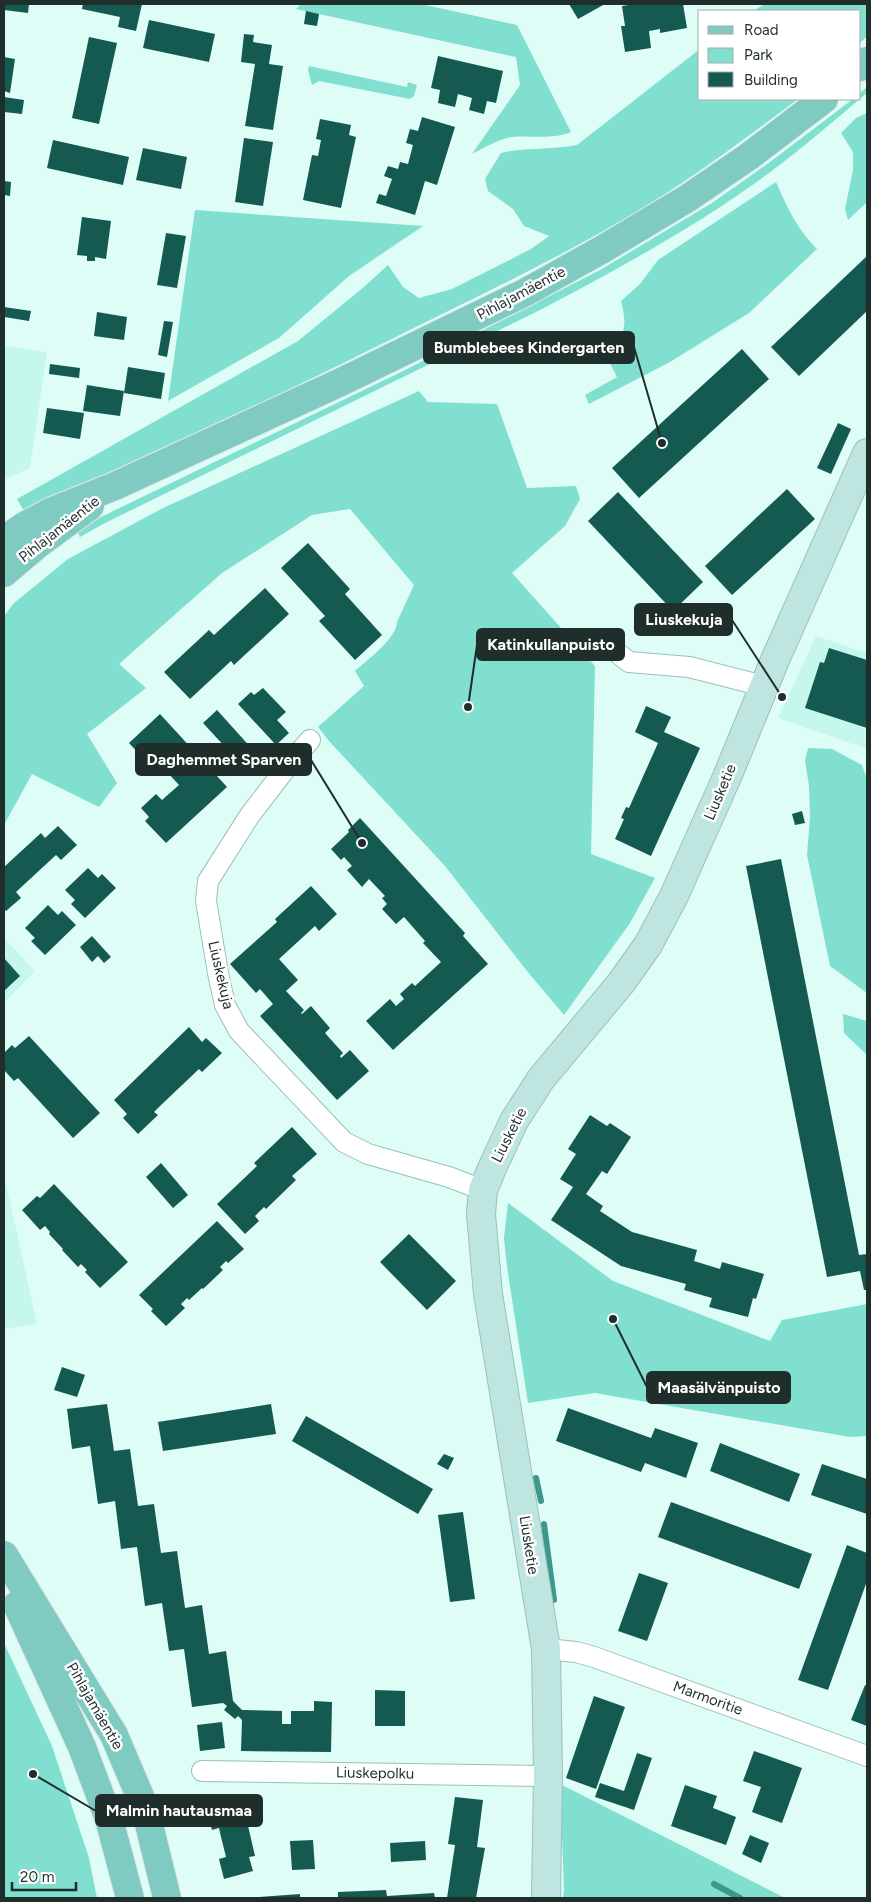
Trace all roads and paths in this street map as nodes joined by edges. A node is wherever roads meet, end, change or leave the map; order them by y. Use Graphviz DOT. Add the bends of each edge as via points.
graph roads {
  1 [pos="823,100"];
  2 [pos="867,453"];
  3 [pos="115,486"];
  4 [pos="4,540"];
  5 [pos="4,573"];
  6 [pos="620,655"];
  7 [pos="764,686"];
  8 [pos="310,740"];
  9 [pos="483,1190"];
  10 [pos="4,1555"];
  11 [pos="4,1574"];
  12 [pos="546,1649"];
  13 [pos="867,1756"];
  14 [pos="202,1771"];
  15 [pos="548,1776"];
  16 [pos="130,1898"];
  17 [pos="167,1898"];
  18 [pos="546,1898"];
  1 -- 3 [label="main road, Pihlajamäentie" via="688,198 526,292"];
  2 -- 7 [label="street, Liusketie"];
  3 -- 4 [label="main road, Pihlajamäentie" via="50,512"];
  3 -- 5 [label="main road, Pihlajamäentie"];
  6 -- 7 [label="street" via="629,662 689,668"];
  7 -- 9 [label="street, Liusketie" via="697,846 648,945 622,983 541,1079 514,1121"];
  8 -- 9 [label="street, Liuskekuja" via="250,815 208,881 206,901 225,1004 239,1031 344,1142 368,1154"];
  9 -- 12 [label="street, Liusketie" via="482,1235 488,1294"];
  10 -- 17 [label="main road, Pihlajamäentie" via="114,1735 145,1808"];
  11 -- 16 [label="main road, Pihlajamäentie" via="82,1747 109,1819"];
  12 -- 13 [label="street, Marmoritie" via="594,1657"];
  12 -- 15 [label="street, Liusketie"];
  14 -- 15 [label="street, Liuskepolku"];
  15 -- 18 [label="street, Liusketie"];
}
